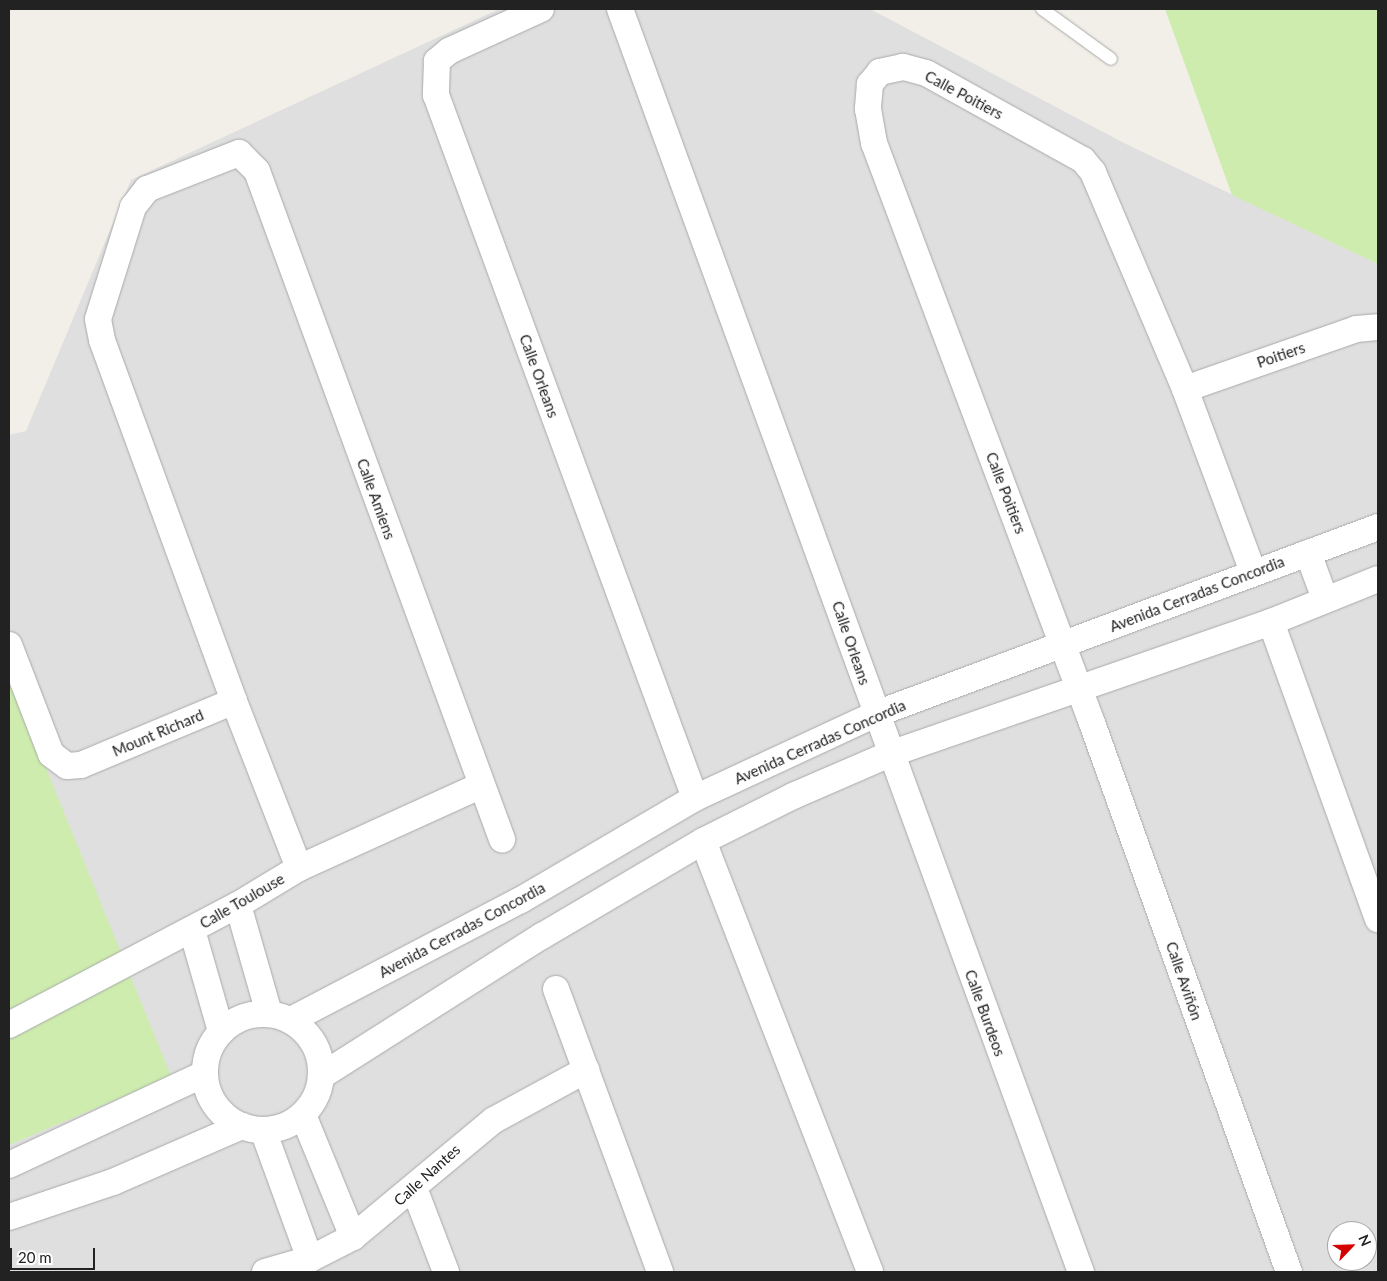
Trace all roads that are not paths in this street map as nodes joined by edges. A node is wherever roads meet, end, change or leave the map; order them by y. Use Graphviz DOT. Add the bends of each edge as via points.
graph roads {
  1 [pos="541,9"];
  2 [pos="620,9"];
  3 [pos="1042,9"];
  4 [pos="1111,59"];
  5 [pos="1378,328"];
  6 [pos="1185,389"];
  7 [pos="1378,527"];
  8 [pos="1308,553"];
  9 [pos="1253,572"];
  10 [pos="1378,579"];
  11 [pos="1325,599"];
  12 [pos="1271,622"];
  13 [pos="9,645"];
  14 [pos="1062,646"];
  15 [pos="1079,690"];
  16 [pos="234,701"];
  17 [pos="876,714"];
  18 [pos="890,754"];
  19 [pos="480,786"];
  20 [pos="695,798"];
  21 [pos="502,839"];
  22 [pos="703,841"];
  23 [pos="299,868"];
  24 [pos="521,900"];
  25 [pos="238,905"];
  26 [pos="1378,919"];
  27 [pos="192,930"];
  28 [pos="542,936"];
  29 [pos="556,989"];
  30 [pos="280,1017"];
  31 [pos="9,1025"];
  32 [pos="221,1031"];
  33 [pos="586,1070"];
  34 [pos="204,1074"];
  35 [pos="321,1076"];
  36 [pos="303,1115"];
  37 [pos="252,1128"];
  38 [pos="9,1165"];
  39 [pos="414,1188"];
  40 [pos="9,1218"];
  41 [pos="353,1237"];
  42 [pos="310,1259"];
  43 [pos="265,1272"];
  44 [pos="446,1272"];
  45 [pos="660,1272"];
  46 [pos="870,1272"];
  47 [pos="1081,1272"];
  48 [pos="1289,1272"];
  1 -- 20 [label="street, Calle Orleans" via="449,50 437,61 436,95"];
  2 -- 17 [label="street, Calle Orleans"];
  3 -- 4 [label="lane"];
  5 -- 6 [label="street, Poitiers" via="1356,328"];
  6 -- 9 [label="street, Calle Poitiers"];
  6 -- 14 [label="street, Calle Poitiers" via="1103,190 1083,160 926,73 903,67 880,72 870,84 874,143"];
  7 -- 8 [label="street, Avenida Cerradas Concordia"];
  8 -- 9 [label="street, Avenida Cerradas Concordia"];
  8 -- 11 [label="street"];
  9 -- 14 [label="street, Avenida Cerradas Concordia"];
  10 -- 11 [label="street"];
  11 -- 12 [label="street"];
  12 -- 15 [label="street"];
  12 -- 26 [label="street"];
  13 -- 16 [label="street, Mount Richard" via="51,754 67,766 81,765"];
  14 -- 15 [label="street, Calle Poitiers"];
  14 -- 17 [label="street, Avenida Cerradas Concordia"];
  15 -- 18 [label="street"];
  15 -- 48 [label="street, Calle Aviñón"];
  16 -- 19 [label="street, Calle Amiens" via="98,319 133,207 147,189 239,153 250,160"];
  16 -- 23 [label="street"];
  17 -- 18 [label="street, Calle Orleans"];
  17 -- 20 [label="street, Avenida Cerradas Concordia"];
  18 -- 22 [label="street"];
  18 -- 47 [label="street, Calle Burdeos"];
  19 -- 21 [label="street, Calle Amiens"];
  19 -- 23 [label="street, Calle Toulouse"];
  20 -- 24 [label="street, Avenida Cerradas Concordia"];
  22 -- 28 [label="street"];
  22 -- 46 [label="street"];
  23 -- 25 [label="street, Calle Toulouse"];
  24 -- 28 [label="street"];
  24 -- 30 [label="street, Avenida Cerradas Concordia"];
  25 -- 27 [label="street, Calle Toulouse"];
  25 -- 30 [label="street"];
  27 -- 31 [label="street, Calle Toulouse"];
  27 -- 32 [label="street"];
  28 -- 35 [label="street"];
  29 -- 33 [label="street"];
  30 -- 32 [label="street" via="243,1016"];
  30 -- 35 [label="street" via="308,1034 318,1054"];
  32 -- 34 [label="street" via="208,1051"];
  33 -- 39 [label="street, Calle Nantes" via="494,1120"];
  33 -- 45 [label="street"];
  34 -- 37 [label="street" via="210,1096 222,1114"];
  34 -- 38 [label="street"];
  35 -- 36 [label="street" via="316,1097"];
  36 -- 37 [label="street" via="284,1126"];
  36 -- 41 [label="street"];
  37 -- 40 [label="street"];
  37 -- 42 [label="street"];
  39 -- 41 [label="street, Calle Nantes"];
  39 -- 44 [label="street"];
  41 -- 42 [label="street, Calle Nantes"];
  42 -- 43 [label="street, Calle Nantes"];
}
